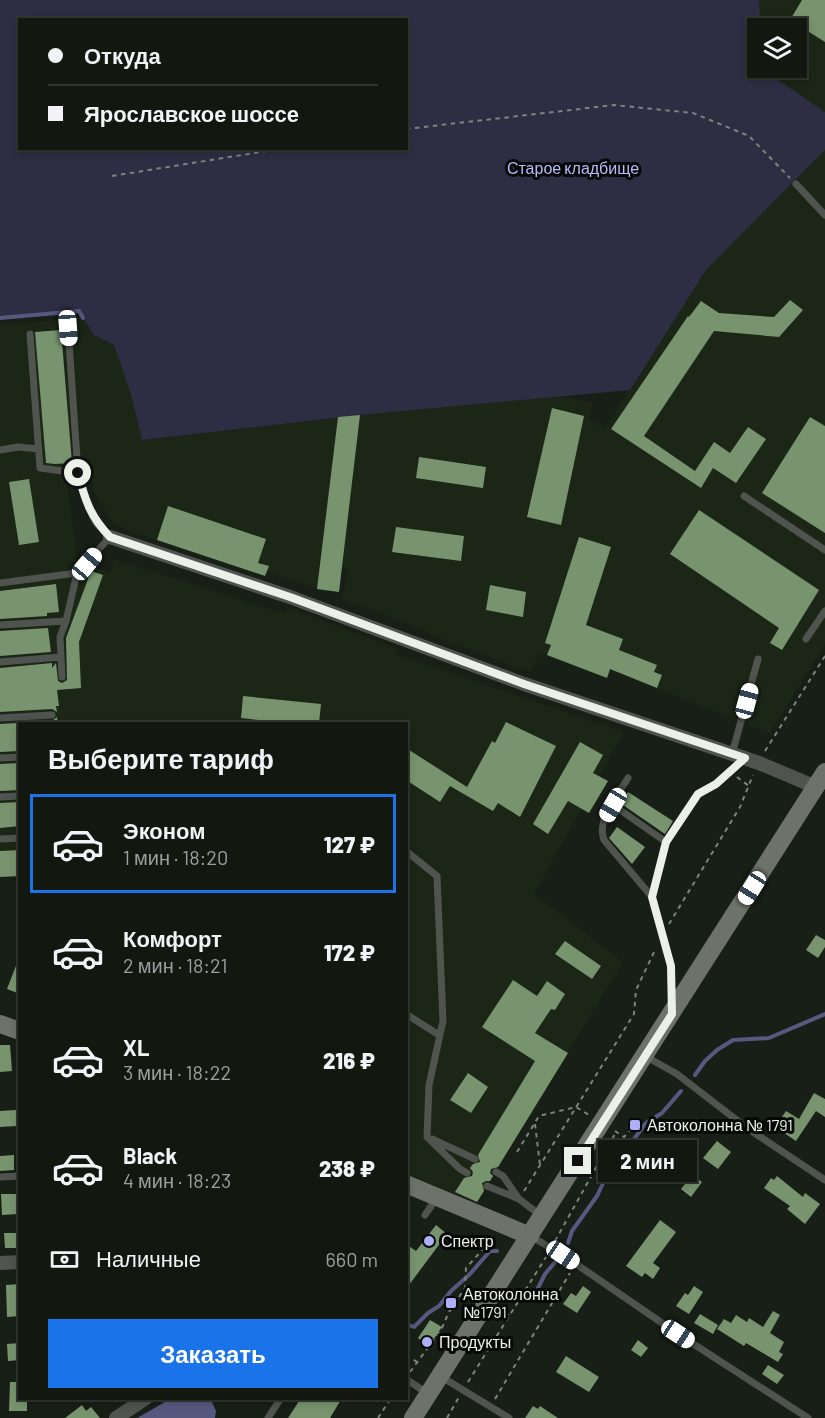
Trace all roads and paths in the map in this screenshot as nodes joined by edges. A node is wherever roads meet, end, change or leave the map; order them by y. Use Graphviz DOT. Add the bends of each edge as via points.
graph roads {
  1 [pos="408,129"];
  2 [pos="273,150"];
  3 [pos="112,177"];
  4 [pos="796,184"];
  5 [pos="825,215"];
  6 [pos="68,328"];
  7 [pos="30,334"];
  8 [pos="39,449"];
  9 [pos="0,450"];
  10 [pos="78,473"];
  11 [pos="744,496"];
  12 [pos="110,537"];
  13 [pos="825,550"];
  14 [pos="77,573"];
  15 [pos="0,583"];
  16 [pos="825,611"];
  17 [pos="66,621"];
  18 [pos="0,625"];
  19 [pos="806,639"];
  20 [pos="825,656"];
  21 [pos="61,657"];
  22 [pos="758,659"];
  23 [pos="0,662"];
  24 [pos="62,677"];
  25 [pos="52,715"];
  26 [pos="0,718"];
  27 [pos="738,756"];
  28 [pos="18,757"];
  29 [pos="0,758"];
  30 [pos="759,763"];
  31 [pos="628,778"];
  32 [pos="820,780"];
  33 [pos="18,796"];
  34 [pos="0,797"];
  35 [pos="613,805"];
  36 [pos="18,838"];
  37 [pos="0,839"];
  38 [pos="666,842"];
  39 [pos="408,853"];
  40 [pos="652,897"];
  41 [pos="663,936"];
  42 [pos="672,1014"];
  43 [pos="408,1015"];
  44 [pos="0,1024"];
  45 [pos="18,1030"];
  46 [pos="439,1035"];
  47 [pos="645,1056"];
  48 [pos="576,1107"];
  49 [pos="535,1122"];
  50 [pos="635,1125"];
  51 [pos="609,1127"];
  52 [pos="427,1137"];
  53 [pos="517,1152"];
  54 [pos="475,1159"];
  55 [pos="540,1166"];
  56 [pos="496,1172"];
  57 [pos="467,1173"];
  58 [pos="18,1176"];
  59 [pos="0,1177"];
  60 [pos="825,1180"];
  61 [pos="408,1185"];
  62 [pos="487,1186"];
  63 [pos="438,1197"];
  64 [pos="519,1199"];
  65 [pos="425,1215"];
  66 [pos="542,1216"];
  67 [pos="498,1222"];
  68 [pos="530,1236"];
  69 [pos="551,1248"];
  70 [pos="18,1262"];
  71 [pos="0,1263"];
  72 [pos="576,1263"];
  73 [pos="408,1356"];
  74 [pos="417,1362"];
  75 [pos="408,1375"];
  76 [pos="440,1376"];
  77 [pos="408,1379"];
  78 [pos="463,1390"];
  79 [pos="428,1394"];
  80 [pos="143,1400"];
  81 [pos="280,1400"];
  82 [pos="390,1400"];
  83 [pos="490,1407"];
  84 [pos="116,1418"];
  85 [pos="268,1418"];
  86 [pos="378,1418"];
  87 [pos="413,1418"];
  88 [pos="447,1418"];
  89 [pos="509,1418"];
  90 [pos="808,1418"];
  1 -- 4 [label="path" via="614,105 693,113 749,136"];
  2 -- 3 [label="path"];
  4 -- 5 [label="lane"];
  6 -- 10 [label="lane"];
  7 -- 8 [label="lane"];
  8 -- 9 [label="lane"];
  8 -- 10 [label="lane" via="40,468"];
  10 -- 12 [label="lane" via="96,523"];
  11 -- 13 [label="lane"];
  12 -- 14 [label="lane"];
  12 -- 27 [label="street"];
  14 -- 15 [label="lane"];
  14 -- 17 [label="lane"];
  16 -- 19 [label="lane"];
  17 -- 18 [label="lane"];
  17 -- 21 [label="lane" via="60,637"];
  20 -- 30 [label="path"];
  21 -- 23 [label="lane"];
  21 -- 24 [label="lane"];
  22 -- 27 [label="lane"];
  25 -- 26 [label="lane"];
  27 -- 30 [label="street"];
  27 -- 38 [label="lane" via="709,788 698,794"];
  28 -- 29 [label="lane"];
  30 -- 32 [label="street"];
  30 -- 41 [label="path" via="740,807"];
  31 -- 35 [label="lane"];
  32 -- 42 [label="main road"];
  33 -- 34 [label="lane"];
  35 -- 38 [label="lane"];
  35 -- 40 [label="lane" via="603,821 604,840"];
  36 -- 37 [label="lane"];
  38 -- 40 [label="lane"];
  39 -- 46 [label="lane" via="437,876 442,1022"];
  40 -- 41 [label="lane"];
  41 -- 42 [label="lane" via="671,966"];
  41 -- 48 [label="path" via="636,990 634,1014"];
  42 -- 47 [label="main road"];
  43 -- 46 [label="lane"];
  44 -- 45 [label="main road"];
  46 -- 52 [label="lane" via="429,1085"];
  47 -- 51 [label="main road"];
  47 -- 60 [label="lane" via="677,1074 747,1128"];
  48 -- 49 [label="path" via="539,1116"];
  48 -- 51 [label="path"];
  48 -- 55 [label="path"];
  49 -- 53 [label="path"];
  49 -- 55 [label="path"];
  50 -- 51 [label="path" via="624,1137"];
  51 -- 66 [label="main road"];
  51 -- 69 [label="path"];
  52 -- 54 [label="lane"];
  52 -- 57 [label="lane"];
  55 -- 64 [label="path"];
  56 -- 64 [label="lane"];
  58 -- 59 [label="lane"];
  61 -- 63 [label="main road"];
  62 -- 64 [label="lane"];
  63 -- 65 [label="lane"];
  63 -- 67 [label="main road"];
  64 -- 66 [label="lane"];
  66 -- 68 [label="main road"];
  67 -- 68 [label="main road"];
  67 -- 74 [label="path" via="484,1248 466,1268 465,1288 441,1330"];
  68 -- 69 [label="lane"];
  68 -- 76 [label="main road"];
  69 -- 72 [label="lane"];
  69 -- 78 [label="path"];
  70 -- 71 [label="street"];
  72 -- 83 [label="path"];
  72 -- 90 [label="lane"];
  73 -- 74 [label="path"];
  74 -- 75 [label="path"];
  76 -- 78 [label="lane"];
  76 -- 79 [label="main road"];
  77 -- 79 [label="lane"];
  78 -- 83 [label="lane"];
  78 -- 88 [label="path"];
  79 -- 87 [label="main road"];
  80 -- 84 [label="street"];
  81 -- 85 [label="lane"];
  82 -- 86 [label="path"];
  83 -- 89 [label="lane"];
}
